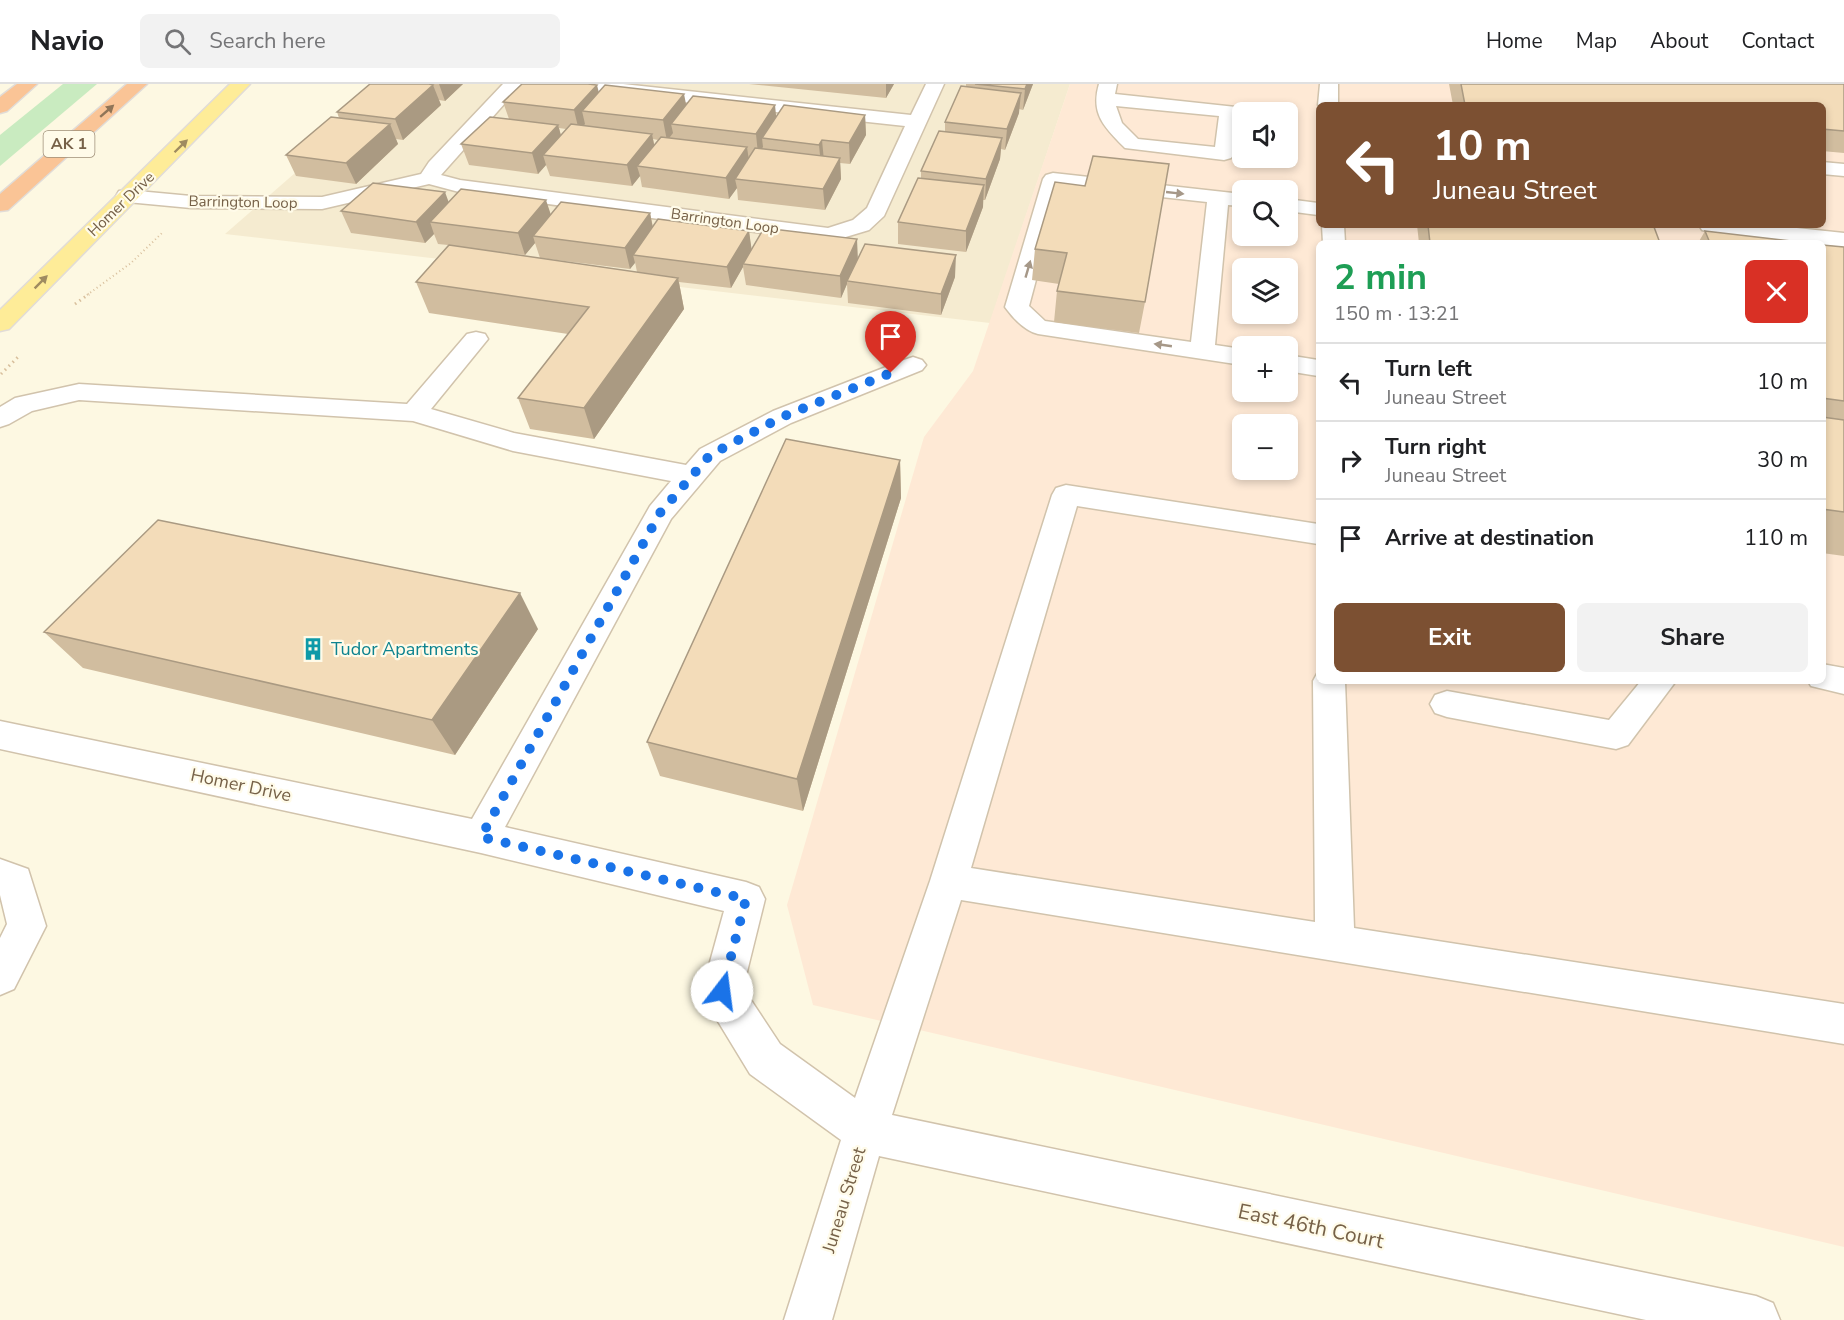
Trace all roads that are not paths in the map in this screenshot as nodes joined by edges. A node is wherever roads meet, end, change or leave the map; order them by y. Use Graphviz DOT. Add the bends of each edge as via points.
graph roads {
  1 [pos="10,84"];
  2 [pos="28,84"];
  3 [pos="138,84"];
  4 [pos="241,84"];
  5 [pos="513,84"];
  6 [pos="572,84"];
  7 [pos="935,84"];
  8 [pos="1329,84"];
  9 [pos="0,90"];
  10 [pos="1106,91"];
  11 [pos="1328,102"];
  12 [pos="0,107"];
  13 [pos="918,122"];
  14 [pos="1826,168"];
  15 [pos="1844,170"];
  16 [pos="429,177"];
  17 [pos="127,196"];
  18 [pos="1218,198"];
  19 [pos="1232,199"];
  20 [pos="0,205"];
  21 [pos="1298,206"];
  22 [pos="1316,209"];
  23 [pos="1758,228"];
  24 [pos="1844,240"];
  25 [pos="0,324"];
  26 [pos="476,339"];
  27 [pos="1202,351"];
  28 [pos="1232,356"];
  29 [pos="913,364"];
  30 [pos="1298,365"];
  31 [pos="1316,368"];
  32 [pos="12,403"];
  33 [pos="414,413"];
  34 [pos="0,418"];
  35 [pos="692,476"];
  36 [pos="1316,534"];
  37 [pos="1826,678"];
  38 [pos="1844,681"];
  39 [pos="1329,684"];
  40 [pos="1658,684"];
  41 [pos="1447,704"];
  42 [pos="0,735"];
  43 [pos="481,837"];
  44 [pos="0,876"];
  45 [pos="949,881"];
  46 [pos="1335,942"];
  47 [pos="0,976"];
  48 [pos="1844,1024"];
  49 [pos="865,1131"];
  50 [pos="808,1320"];
  51 [pos="1756,1320"];
  1 -- 9 [label="highway"];
  2 -- 12 [label="highway"];
  20 -- 3 [label="highway, AK 1, one-way"];
  17 -- 4 [label="main road, Homer Drive, one-way"];
  5 -- 16 [label="street"];
  6 -- 13 [label="street"];
  7 -- 13 [label="street, Barrington Loop"];
  8 -- 11 [label="street"];
  10 -- 10 [label="street" via="1229,111 1224,154 1132,144 1113,125"];
  13 -- 16 [label="street, Barrington Loop" via="876,211 861,225 828,235 459,186"];
  14 -- 15 [label="street"];
  16 -- 17 [label="street, Barrington Loop" via="322,203 191,202"];
  25 -- 17 [label="main road, Homer Drive, one-way"];
  18 -- 19 [label="street"];
  18 -- 27 [label="street"];
  27 -- 18 [label="street, one-way" via="1038,327 1017,307 1053,179"];
  21 -- 22 [label="street"];
  23 -- 24 [label="street"];
  26 -- 33 [label="street"];
  27 -- 28 [label="street"];
  29 -- 35 [label="street" via="782,417 710,455"];
  30 -- 31 [label="street"];
  32 -- 33 [label="street" via="79,392"];
  32 -- 34 [label="street"];
  33 -- 35 [label="street" via="513,442"];
  35 -- 43 [label="street" via="660,513"];
  36 -- 45 [label="street" via="1066,495"];
  37 -- 38 [label="street"];
  39 -- 46 [label="street"];
  40 -- 41 [label="street" via="1616,735"];
  42 -- 43 [label="street, Homer Drive"];
  43 -- 49 [label="street, Juneau Street" via="746,899 722,991 765,1059"];
  44 -- 47 [label="street" via="15,882 27,926"];
  45 -- 46 [label="street"];
  45 -- 49 [label="street"];
  46 -- 48 [label="street"];
  49 -- 50 [label="street, Juneau Street"];
  49 -- 51 [label="street, East 46th Court"];
}
